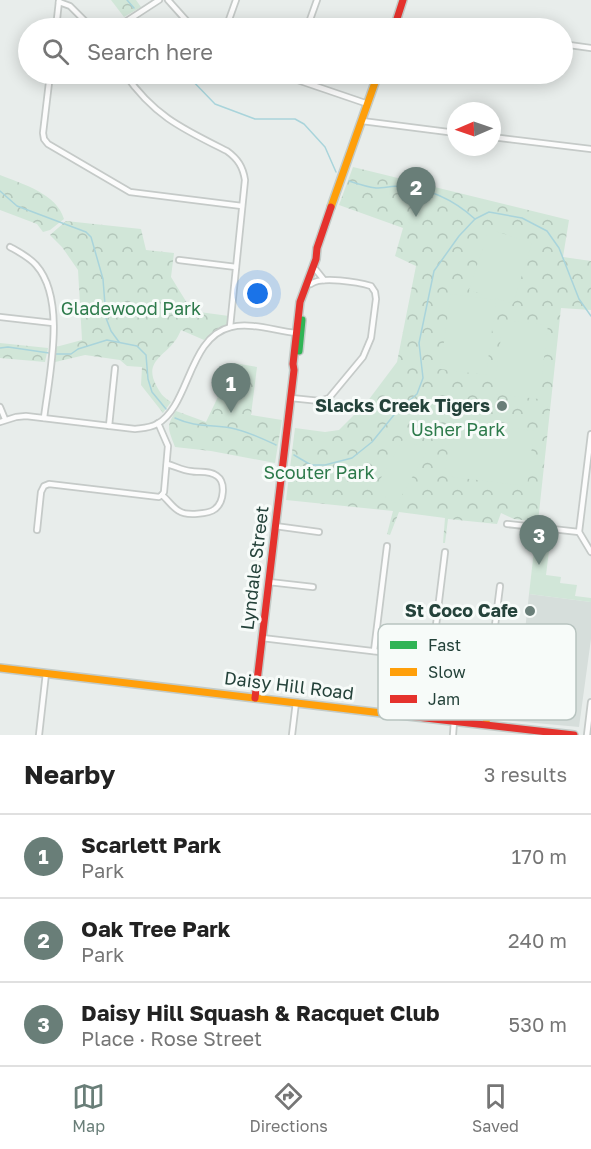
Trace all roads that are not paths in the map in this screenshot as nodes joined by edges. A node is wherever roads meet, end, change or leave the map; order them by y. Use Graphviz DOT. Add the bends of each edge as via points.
graph roads {
  1 [pos="159,0"];
  2 [pos="168,0"];
  3 [pos="236,0"];
  4 [pos="317,0"];
  5 [pos="404,0"];
  6 [pos="59,1"];
  7 [pos="57,18"];
  8 [pos="82,18"];
  9 [pos="131,18"];
  10 [pos="184,18"];
  11 [pos="230,18"];
  12 [pos="311,18"];
  13 [pos="397,18"];
  14 [pos="573,46"];
  15 [pos="591,48"];
  16 [pos="49,84"];
  17 [pos="133,84"];
  18 [pos="315,84"];
  19 [pos="375,84"];
  20 [pos="368,104"];
  21 [pos="362,121"];
  22 [pos="447,132"];
  23 [pos="501,138"];
  24 [pos="591,149"];
  25 [pos="242,206"];
  26 [pos="332,210"];
  27 [pos="10,247"];
  28 [pos="179,260"];
  29 [pos="236,267"];
  30 [pos="316,270"];
  31 [pos="324,280"];
  32 [pos="311,284"];
  33 [pos="0,317"];
  34 [pos="53,323"];
  35 [pos="230,327"];
  36 [pos="299,333"];
  37 [pos="115,368"];
  38 [pos="291,398"];
  39 [pos="0,407"];
  40 [pos="44,418"];
  41 [pos="3,420"];
  42 [pos="159,423"];
  43 [pos="109,426"];
  44 [pos="591,434"];
  45 [pos="168,464"];
  46 [pos="162,495"];
  47 [pos="507,524"];
  48 [pos="275,526"];
  49 [pos="37,530"];
  50 [pos="319,532"];
  51 [pos="579,532"];
  52 [pos="387,546"];
  53 [pos="445,552"];
  54 [pos="591,552"];
  55 [pos="269,582"];
  56 [pos="500,586"];
  57 [pos="313,587"];
  58 [pos="436,624"];
  59 [pos="495,624"];
  60 [pos="262,638"];
  61 [pos="374,651"];
  62 [pos="378,651"];
  63 [pos="0,668"];
  64 [pos="46,673"];
  65 [pos="255,698"];
  66 [pos="296,702"];
  67 [pos="591,702"];
  68 [pos="378,712"];
  69 [pos="446,720"];
  70 [pos="486,720"];
  71 [pos="454,721"];
  72 [pos="486,724"];
  73 [pos="39,735"];
  74 [pos="292,735"];
  75 [pos="453,735"];
  76 [pos="574,735"];
  77 [pos="587,735"];
  1 -- 9 [label="street"];
  2 -- 10 [label="street"];
  3 -- 11 [label="street"];
  4 -- 12 [label="street"];
  5 -- 13 [label="street"];
  6 -- 7 [label="street"];
  6 -- 8 [label="street"];
  14 -- 15 [label="street"];
  16 -- 25 [label="street" via="43,133 48,144 130,192"];
  17 -- 25 [label="street" via="165,117 234,156 245,180"];
  18 -- 20 [label="street"];
  19 -- 20 [label="street, Lyndale Street"];
  20 -- 21 [label="street, Lyndale Street"];
  21 -- 22 [label="street"];
  21 -- 26 [label="street, Lyndale Street"];
  23 -- 24 [label="street"];
  25 -- 29 [label="street"];
  26 -- 30 [label="street, Lyndale Street"];
  26 -- 36 [label="street, Lyndale Street" via="302,295"];
  27 -- 34 [label="street" via="26,256 44,276"];
  28 -- 29 [label="street"];
  29 -- 35 [label="street"];
  30 -- 31 [label="street"];
  30 -- 32 [label="street, Lyndale Street"];
  31 -- 32 [label="street"];
  31 -- 38 [label="street" via="365,284 375,292 368,348 329,398"];
  32 -- 36 [label="street, Lyndale Street"];
  33 -- 34 [label="street"];
  34 -- 40 [label="street"];
  35 -- 36 [label="street"];
  35 -- 42 [label="street" via="201,350 172,409"];
  36 -- 38 [label="street, Lyndale Street"];
  37 -- 43 [label="street"];
  38 -- 48 [label="street, Lyndale Street"];
  39 -- 41 [label="street"];
  40 -- 41 [label="street"];
  40 -- 43 [label="street"];
  42 -- 43 [label="street" via="135,429"];
  42 -- 45 [label="street" via="168,446"];
  44 -- 51 [label="street"];
  45 -- 46 [label="street"];
  45 -- 46 [label="street" via="190,472 214,474 223,486 222,498 215,510 186,513"];
  46 -- 49 [label="street" via="49,484 41,492"];
  47 -- 51 [label="street"];
  48 -- 50 [label="street"];
  48 -- 55 [label="street, Lyndale Street"];
  51 -- 54 [label="street"];
  52 -- 61 [label="street"];
  53 -- 58 [label="street"];
  55 -- 57 [label="street"];
  55 -- 60 [label="street, Lyndale Street"];
  56 -- 59 [label="street"];
  60 -- 61 [label="street"];
  60 -- 65 [label="street, Lyndale Street"];
  61 -- 62 [label="street"];
  63 -- 64 [label="street, Daisy Hill Road"];
  64 -- 65 [label="street, Daisy Hill Road"];
  64 -- 73 [label="street"];
  65 -- 66 [label="street, Daisy Hill Road"];
  66 -- 68 [label="street, Daisy Hill Road"];
  66 -- 74 [label="street"];
  67 -- 77 [label="street"];
  69 -- 71 [label="street, Daisy Hill Road"];
  70 -- 72 [label="street"];
  71 -- 72 [label="street, Daisy Hill Road"];
  71 -- 75 [label="street"];
  72 -- 76 [label="street, Daisy Hill Road"];
}
